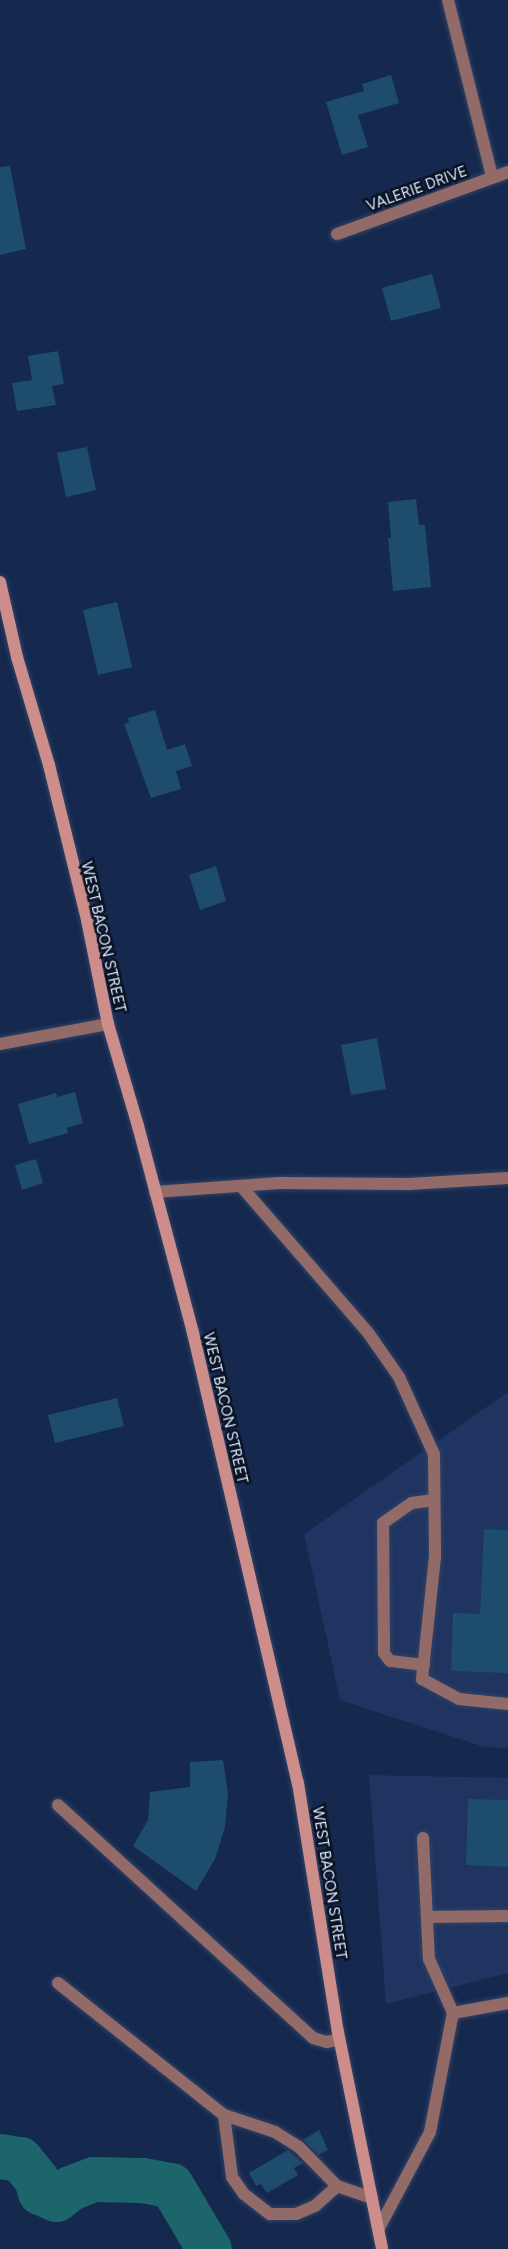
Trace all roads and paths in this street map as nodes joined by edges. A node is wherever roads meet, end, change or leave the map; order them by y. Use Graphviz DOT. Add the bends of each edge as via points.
graph roads {
  1 [pos="448,0"];
  2 [pos="508,172"];
  3 [pos="492,177"];
  4 [pos="337,234"];
  5 [pos="0,582"];
  6 [pos="108,1024"];
  7 [pos="0,1044"];
  8 [pos="508,1178"];
  9 [pos="241,1186"];
  10 [pos="155,1192"];
  11 [pos="434,1500"];
  12 [pos="424,1665"];
  13 [pos="508,1704"];
  14 [pos="58,1805"];
  15 [pos="423,1838"];
  16 [pos="508,1916"];
  17 [pos="427,1917"];
  18 [pos="58,1983"];
  19 [pos="508,2003"];
  20 [pos="453,2013"];
  21 [pos="339,2040"];
  22 [pos="224,2115"];
  23 [pos="337,2186"];
  24 [pos="372,2198"];
  25 [pos="379,2228"];
  26 [pos="382,2249"];
  1 -- 3 [label="street"];
  2 -- 3 [label="street, VALERIE DRIVE"];
  3 -- 4 [label="street, VALERIE DRIVE"];
  5 -- 6 [label="street, WEST BACON STREET" via="87,920"];
  6 -- 7 [label="street"];
  6 -- 10 [label="street, WEST BACON STREET"];
  8 -- 9 [label="street" via="409,1184"];
  9 -- 10 [label="street"];
  9 -- 11 [label="street" via="369,1334 399,1377 434,1454"];
  10 -- 21 [label="street, WEST BACON STREET" via="193,1333 298,1783"];
  11 -- 12 [label="street" via="435,1557"];
  11 -- 12 [label="street" via="412,1503 382,1523 384,1653 390,1661"];
  12 -- 13 [label="street" via="422,1679 459,1699"];
  14 -- 21 [label="street" via="313,2038"];
  15 -- 17 [label="street"];
  16 -- 17 [label="street"];
  17 -- 20 [label="street" via="429,1959"];
  18 -- 22 [label="street"];
  19 -- 20 [label="street"];
  20 -- 25 [label="street" via="430,2132"];
  21 -- 24 [label="street, WEST BACON STREET"];
  22 -- 23 [label="street" via="275,2132 299,2146"];
  22 -- 23 [label="street" via="232,2177 244,2194 270,2214 296,2214 315,2206"];
  23 -- 24 [label="street"];
  24 -- 25 [label="street, WEST BACON STREET"];
  25 -- 26 [label="street, WEST BACON STREET"];
}
